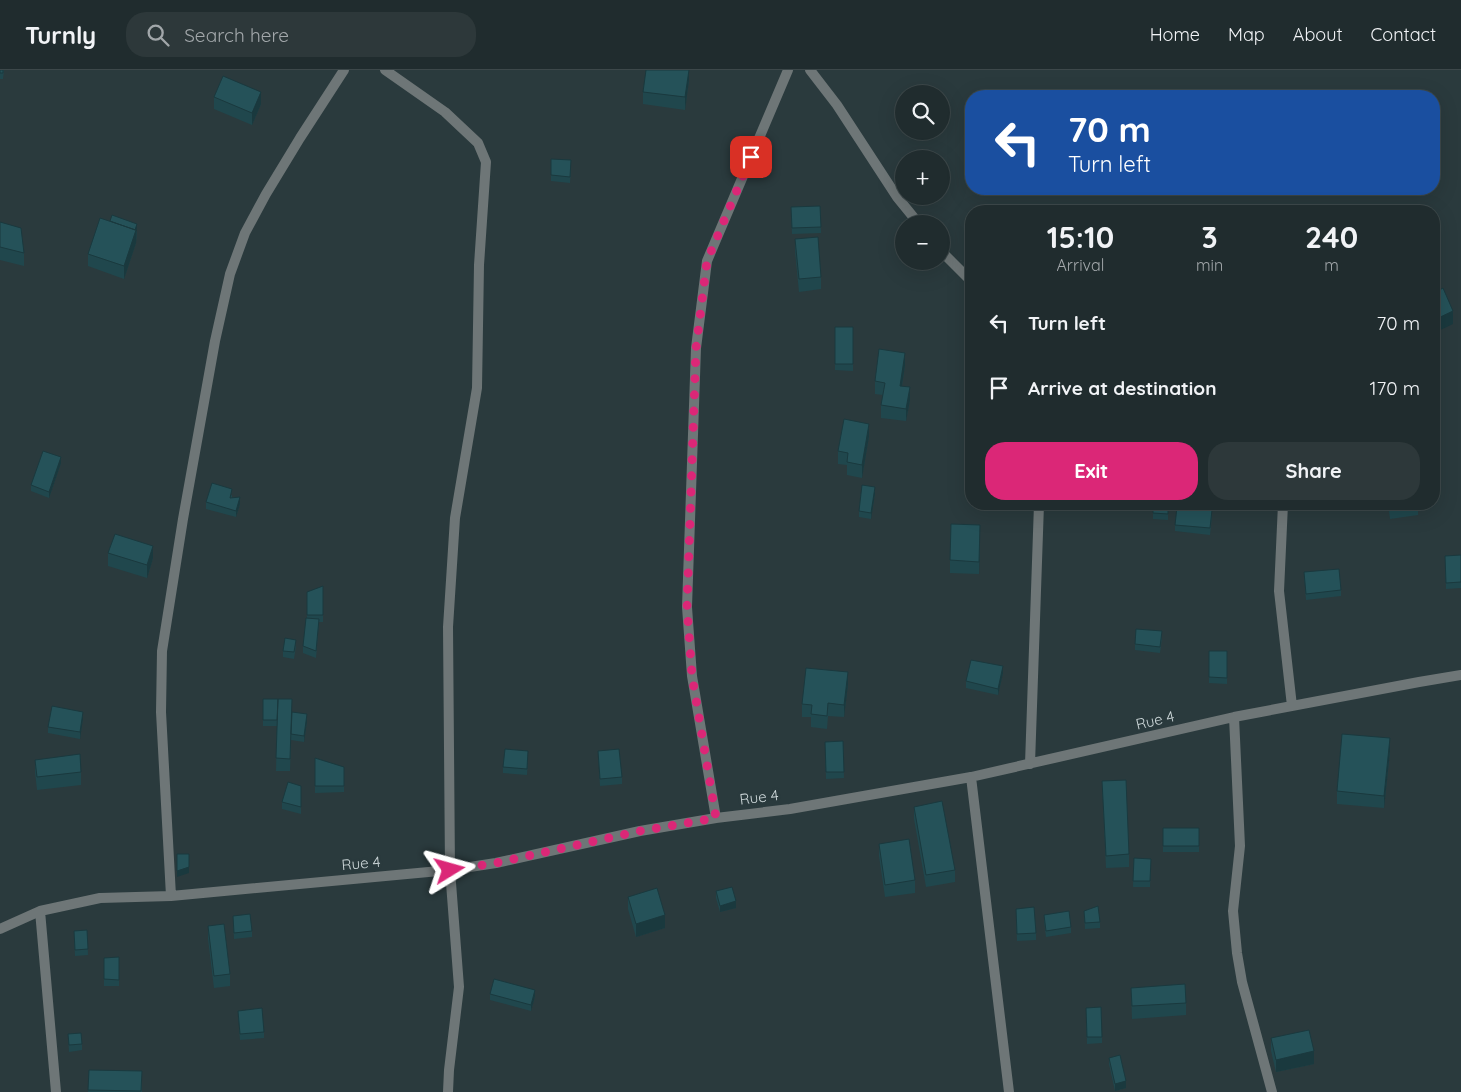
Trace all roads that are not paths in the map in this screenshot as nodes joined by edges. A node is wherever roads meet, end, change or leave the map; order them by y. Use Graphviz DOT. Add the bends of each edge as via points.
graph roads {
  1 [pos="344,70"];
  2 [pos="385,70"];
  3 [pos="788,70"];
  4 [pos="810,70"];
  5 [pos="912,215"];
  6 [pos="950,261"];
  7 [pos="965,275"];
  8 [pos="1039,510"];
  9 [pos="1283,510"];
  10 [pos="1461,675"];
  11 [pos="1292,706"];
  12 [pos="1234,717"];
  13 [pos="1030,764"];
  14 [pos="971,777"];
  15 [pos="716,818"];
  16 [pos="450,870"];
  17 [pos="171,896"];
  18 [pos="40,911"];
  19 [pos="0,929"];
  20 [pos="56,1092"];
  21 [pos="448,1092"];
  22 [pos="1009,1092"];
  23 [pos="1272,1092"];
  1 -- 17 [label="street" via="266,194 246,233 230,274 215,341 162,651 161,712"];
  2 -- 16 [label="street" via="445,112 478,143 486,162 479,265 477,388 455,518 448,627"];
  3 -- 15 [label="street" via="707,261 696,348 687,607 692,676"];
  4 -- 5 [label="street"];
  6 -- 7 [label="street"];
  8 -- 13 [label="street"];
  9 -- 11 [label="street" via="1279,591"];
  10 -- 11 [label="street, Rue 4"];
  11 -- 12 [label="street, Rue 4"];
  12 -- 13 [label="street, Rue 4"];
  12 -- 23 [label="street" via="1240,846 1234,911 1237,953"];
  13 -- 14 [label="street, Rue 4"];
  14 -- 15 [label="street, Rue 4"];
  14 -- 22 [label="street"];
  15 -- 16 [label="street, Rue 4"];
  16 -- 17 [label="street, Rue 4"];
  16 -- 21 [label="street" via="458,987"];
  17 -- 18 [label="street, Rue 4" via="100,898"];
  18 -- 19 [label="street, Rue 4"];
  18 -- 20 [label="street"];
}
